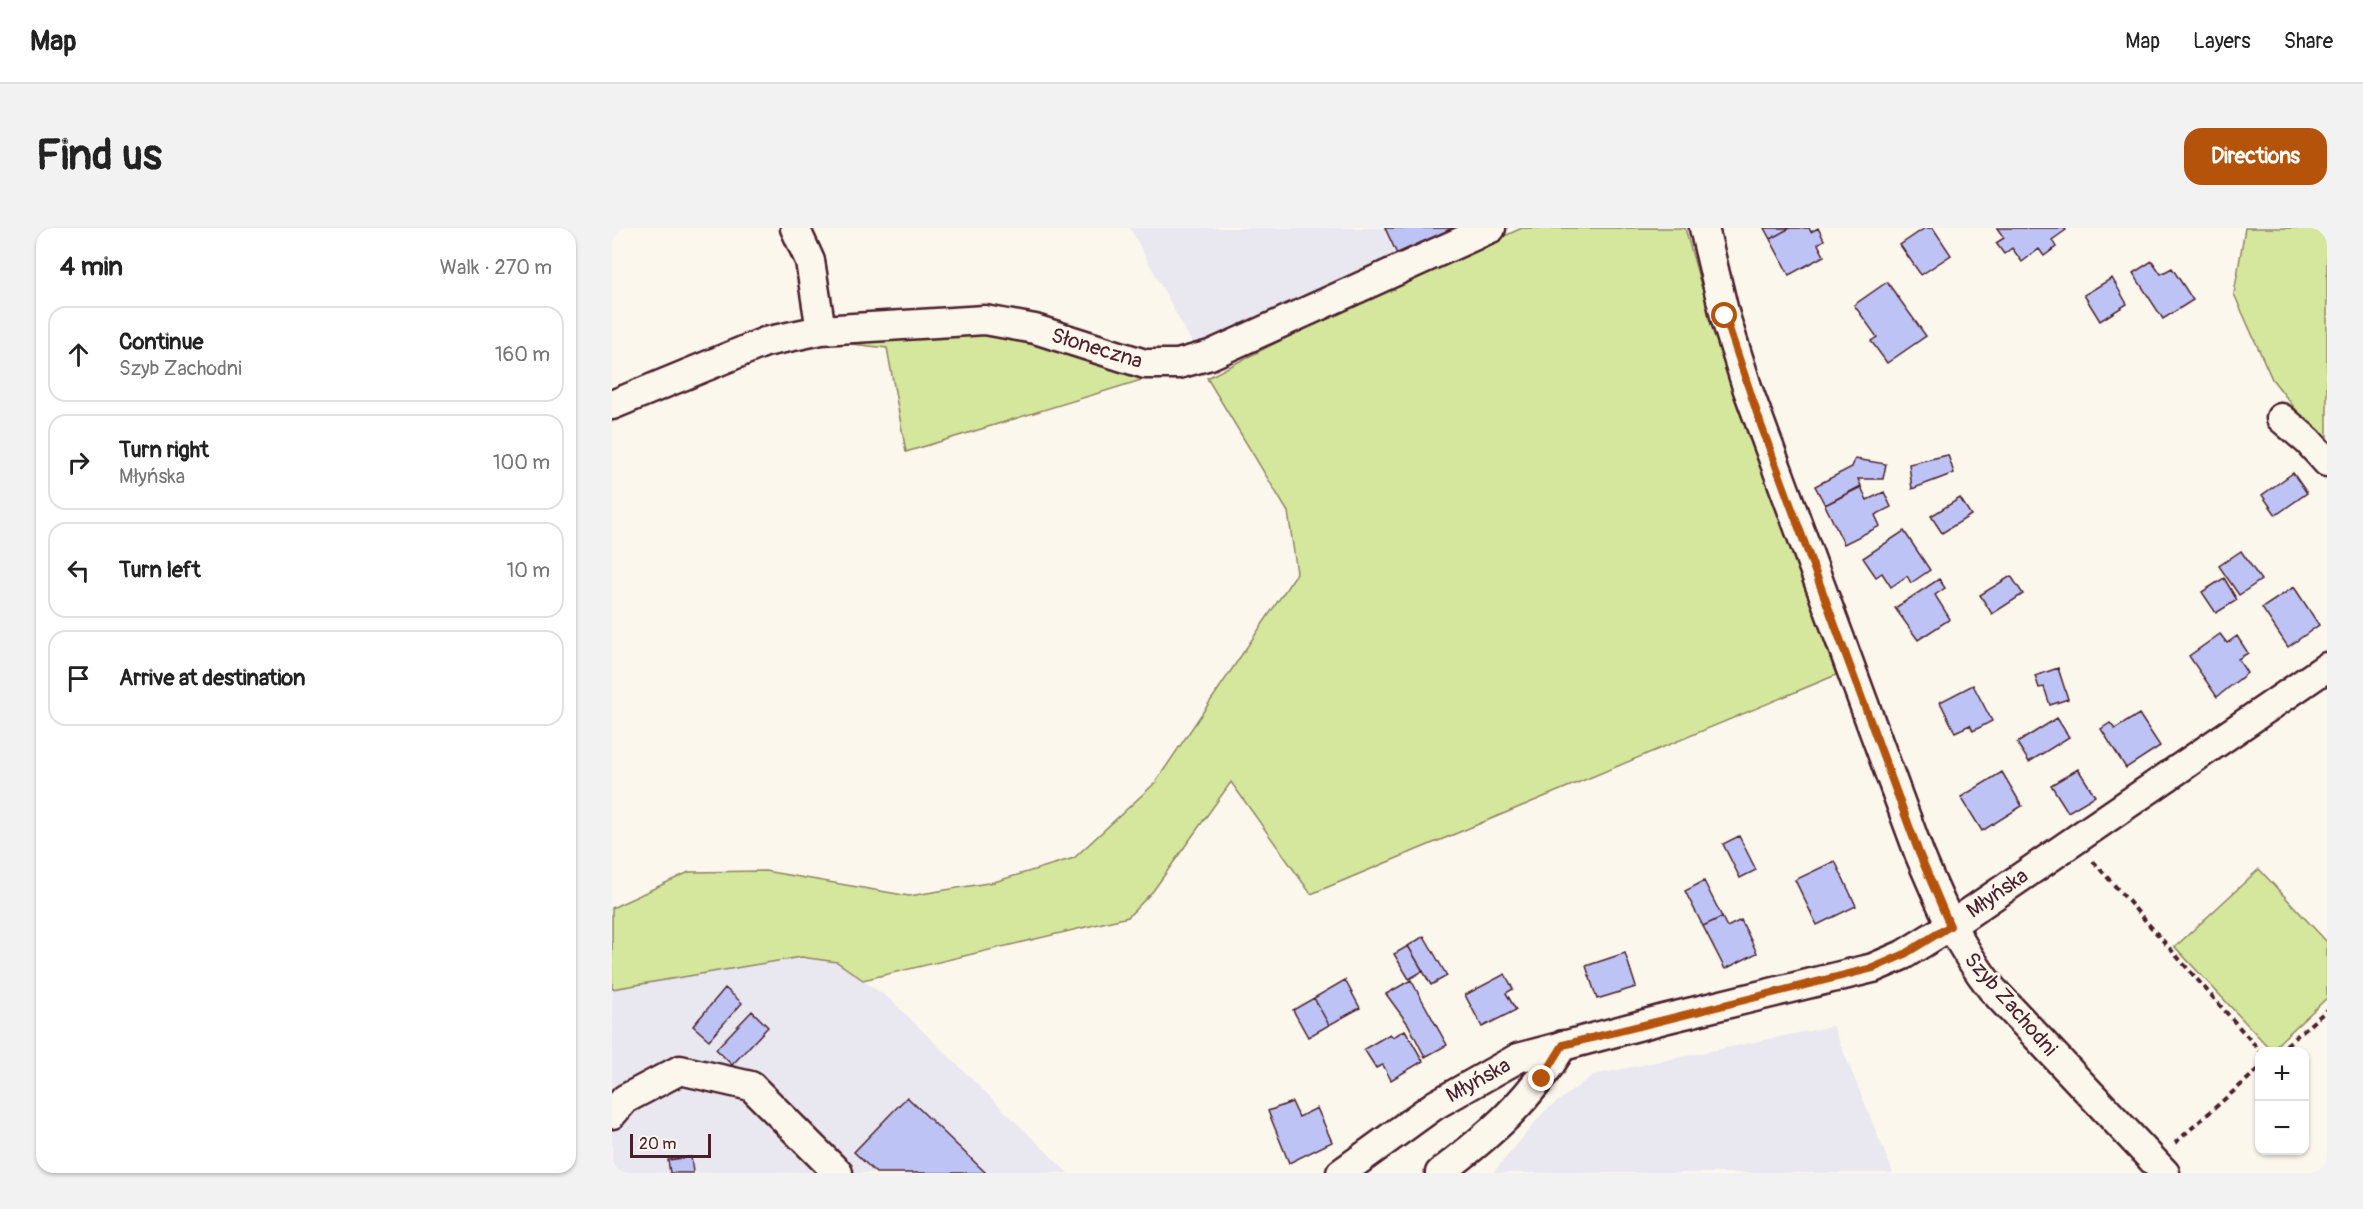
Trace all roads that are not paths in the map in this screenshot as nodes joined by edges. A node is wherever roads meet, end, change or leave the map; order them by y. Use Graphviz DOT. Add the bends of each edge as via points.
graph roads {
  1 [pos="795,228"];
  2 [pos="1491,228"];
  3 [pos="1704,228"];
  4 [pos="821,330"];
  5 [pos="612,405"];
  6 [pos="2281,418"];
  7 [pos="2327,462"];
  8 [pos="2327,667"];
  9 [pos="1950,926"];
  10 [pos="1563,1045"];
  11 [pos="612,1113"];
  12 [pos="2159,1167"];
  13 [pos="838,1173"];
  14 [pos="1341,1173"];
  15 [pos="1440,1173"];
  1 -- 4 [label="street" via="810,261"];
  2 -- 4 [label="street, Słoneczna" via="1210,355 1178,364 1145,364 1035,329 985,320"];
  3 -- 9 [label="street, Szyb Zachodni" via="1730,332 1755,408 1919,853"];
  4 -- 5 [label="street, Słoneczna" via="765,342"];
  6 -- 7 [label="street"];
  8 -- 9 [label="street, Młyńska"];
  9 -- 10 [label="street, Młyńska" via="1873,968"];
  9 -- 12 [label="street, Szyb Zachodni" via="1992,989"];
  10 -- 14 [label="street, Młyńska" via="1518,1058 1477,1079"];
  10 -- 15 [label="street" via="1530,1094"];
  11 -- 13 [label="street" via="625,1099 680,1070 751,1086"];
}
